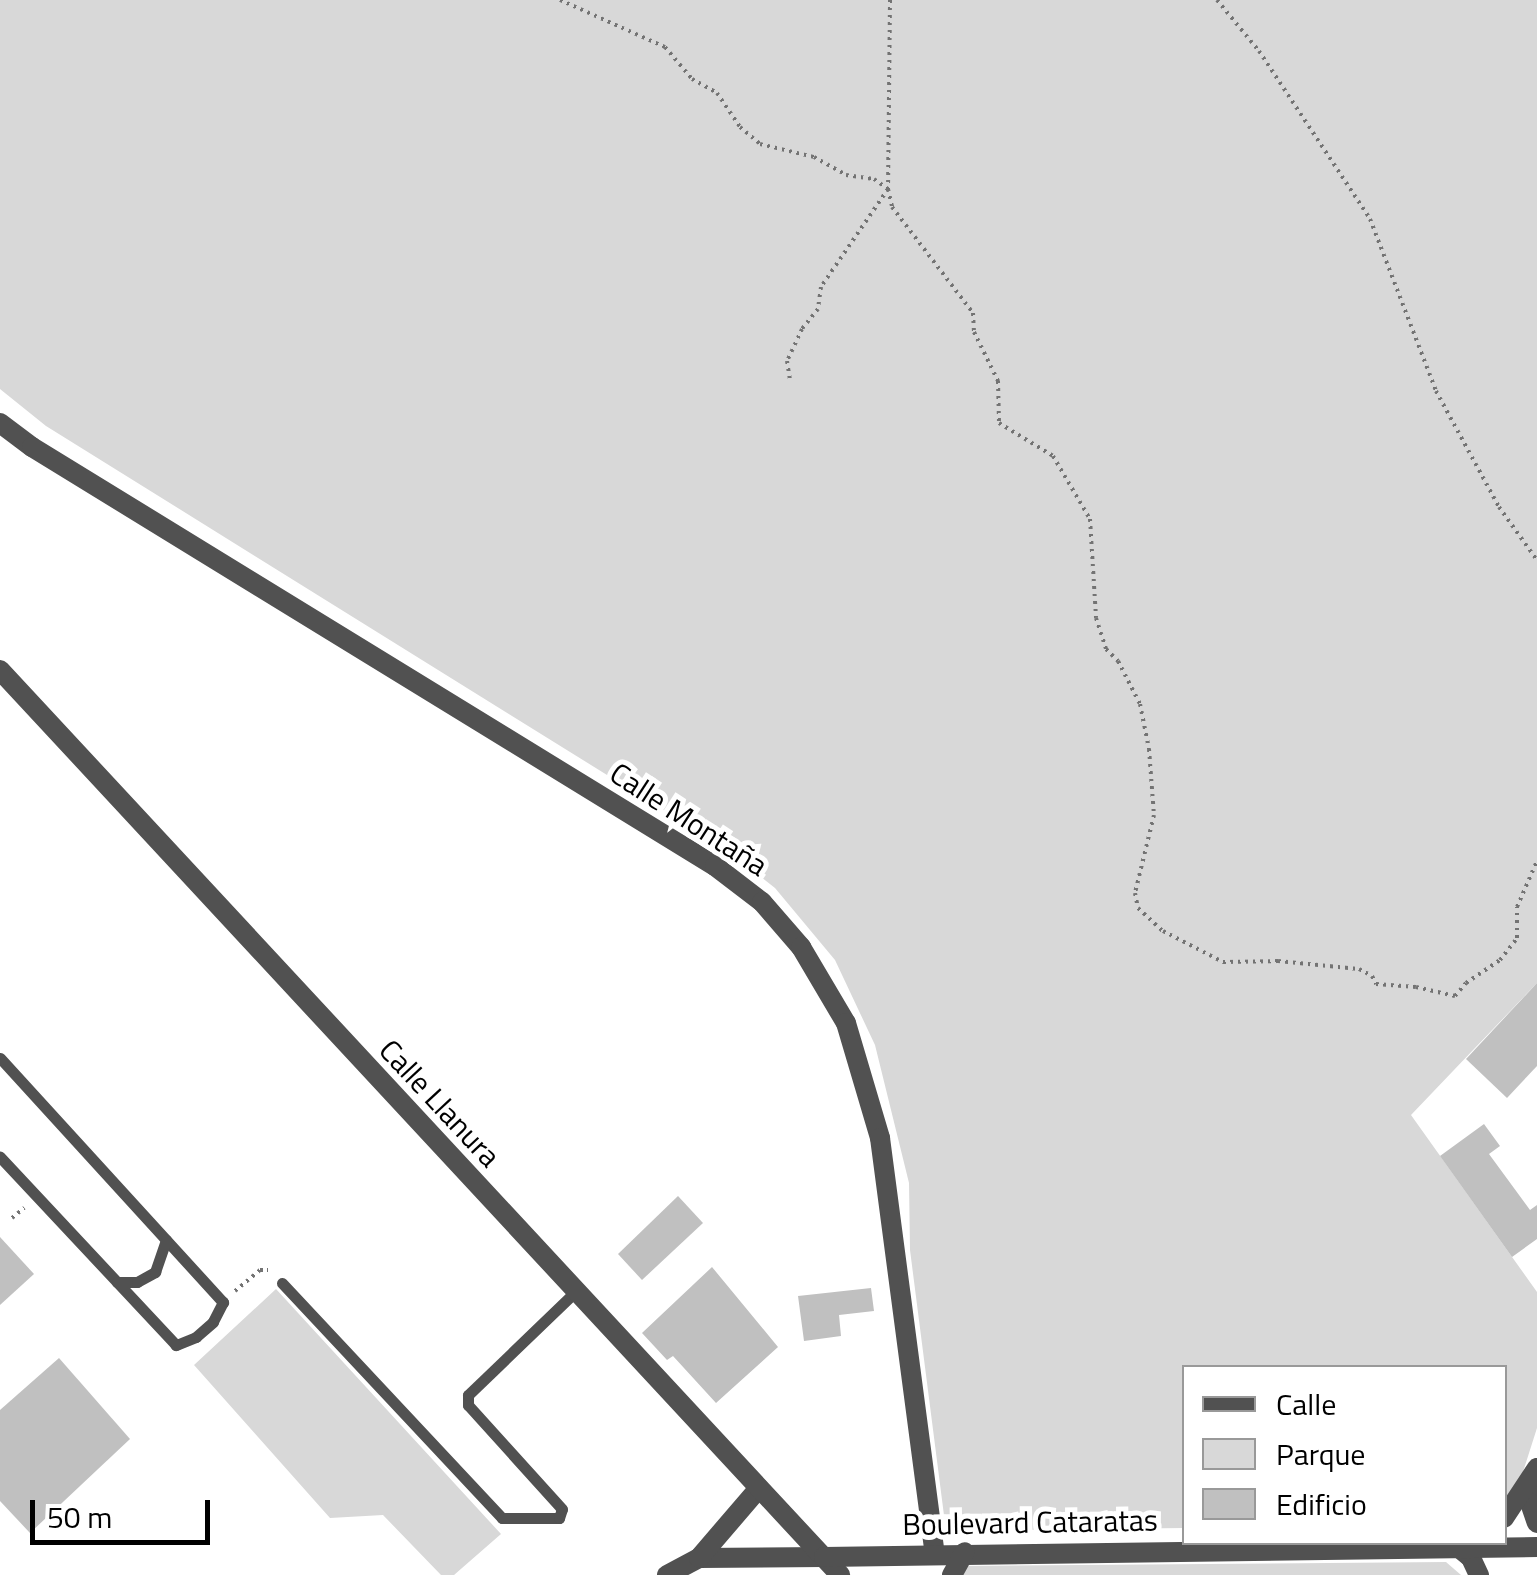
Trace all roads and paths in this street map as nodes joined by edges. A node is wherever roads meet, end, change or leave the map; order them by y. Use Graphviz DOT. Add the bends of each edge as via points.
graph roads {
  1 [pos="560,0"];
  2 [pos="890,0"];
  3 [pos="1217,0"];
  4 [pos="888,189"];
  5 [pos="790,380"];
  6 [pos="0,423"];
  7 [pos="1537,560"];
  8 [pos="0,670"];
  9 [pos="1537,861"];
  10 [pos="0,1058"];
  11 [pos="0,1157"];
  12 [pos="166,1240"];
  13 [pos="117,1282"];
  14 [pos="282,1283"];
  15 [pos="574,1293"];
  16 [pos="223,1302"];
  17 [pos="1534,1474"];
  18 [pos="759,1488"];
  19 [pos="1507,1514"];
  20 [pos="1537,1523"];
  21 [pos="1464,1545"];
  22 [pos="1537,1546"];
  23 [pos="965,1552"];
  24 [pos="935,1553"];
  25 [pos="824,1557"];
  26 [pos="699,1558"];
  27 [pos="668,1574"];
  28 [pos="840,1575"];
  29 [pos="952,1575"];
  30 [pos="1480,1575"];
  1 -- 4 [label="path" via="665,46 760,144 814,157"];
  2 -- 4 [label="path"];
  3 -- 7 [label="path" via="1278,78 1370,219 1436,391 1499,507"];
  4 -- 5 [label="path" via="821,287 818,310 787,361"];
  4 -- 9 [label="path" via="897,216 973,312 974,332 998,381 999,423 1053,456 1090,519 1096,618 1140,704 1149,750 1153,829 1135,893 1143,916 1222,962 1359,969 1376,984 1455,996 1517,938 1517,908"];
  6 -- 24 [label="street, Calle Montaña" via="715,866 792,935 846,1023 873,1108"];
  8 -- 15 [label="street, Calle Llanura"];
  10 -- 12 [label="lane"];
  11 -- 13 [label="lane"];
  12 -- 13 [label="lane" via="155,1272 137,1282"];
  12 -- 16 [label="lane"];
  13 -- 16 [label="lane" via="176,1345 205,1330"];
  14 -- 15 [label="lane" via="502,1518 559,1518 562,1508 468,1404 468,1395"];
  14 -- 16 [label="path" via="270,1270 260,1270"];
  15 -- 18 [label="street, Calle Llanura"];
  17 -- 19 [label="street"];
  17 -- 20 [label="street" via="1530,1503"];
  18 -- 25 [label="street, Calle Llanura"];
  18 -- 26 [label="street"];
  21 -- 22 [label="street, Boulevard Cataratas"];
  21 -- 23 [label="street, Boulevard Cataratas"];
  21 -- 30 [label="street"];
  23 -- 24 [label="street, Boulevard Cataratas"];
  23 -- 29 [label="street"];
  24 -- 25 [label="street, Boulevard Cataratas"];
  25 -- 26 [label="street, Boulevard Cataratas"];
  25 -- 28 [label="street, Calle Llanura"];
  26 -- 27 [label="street"];
}
